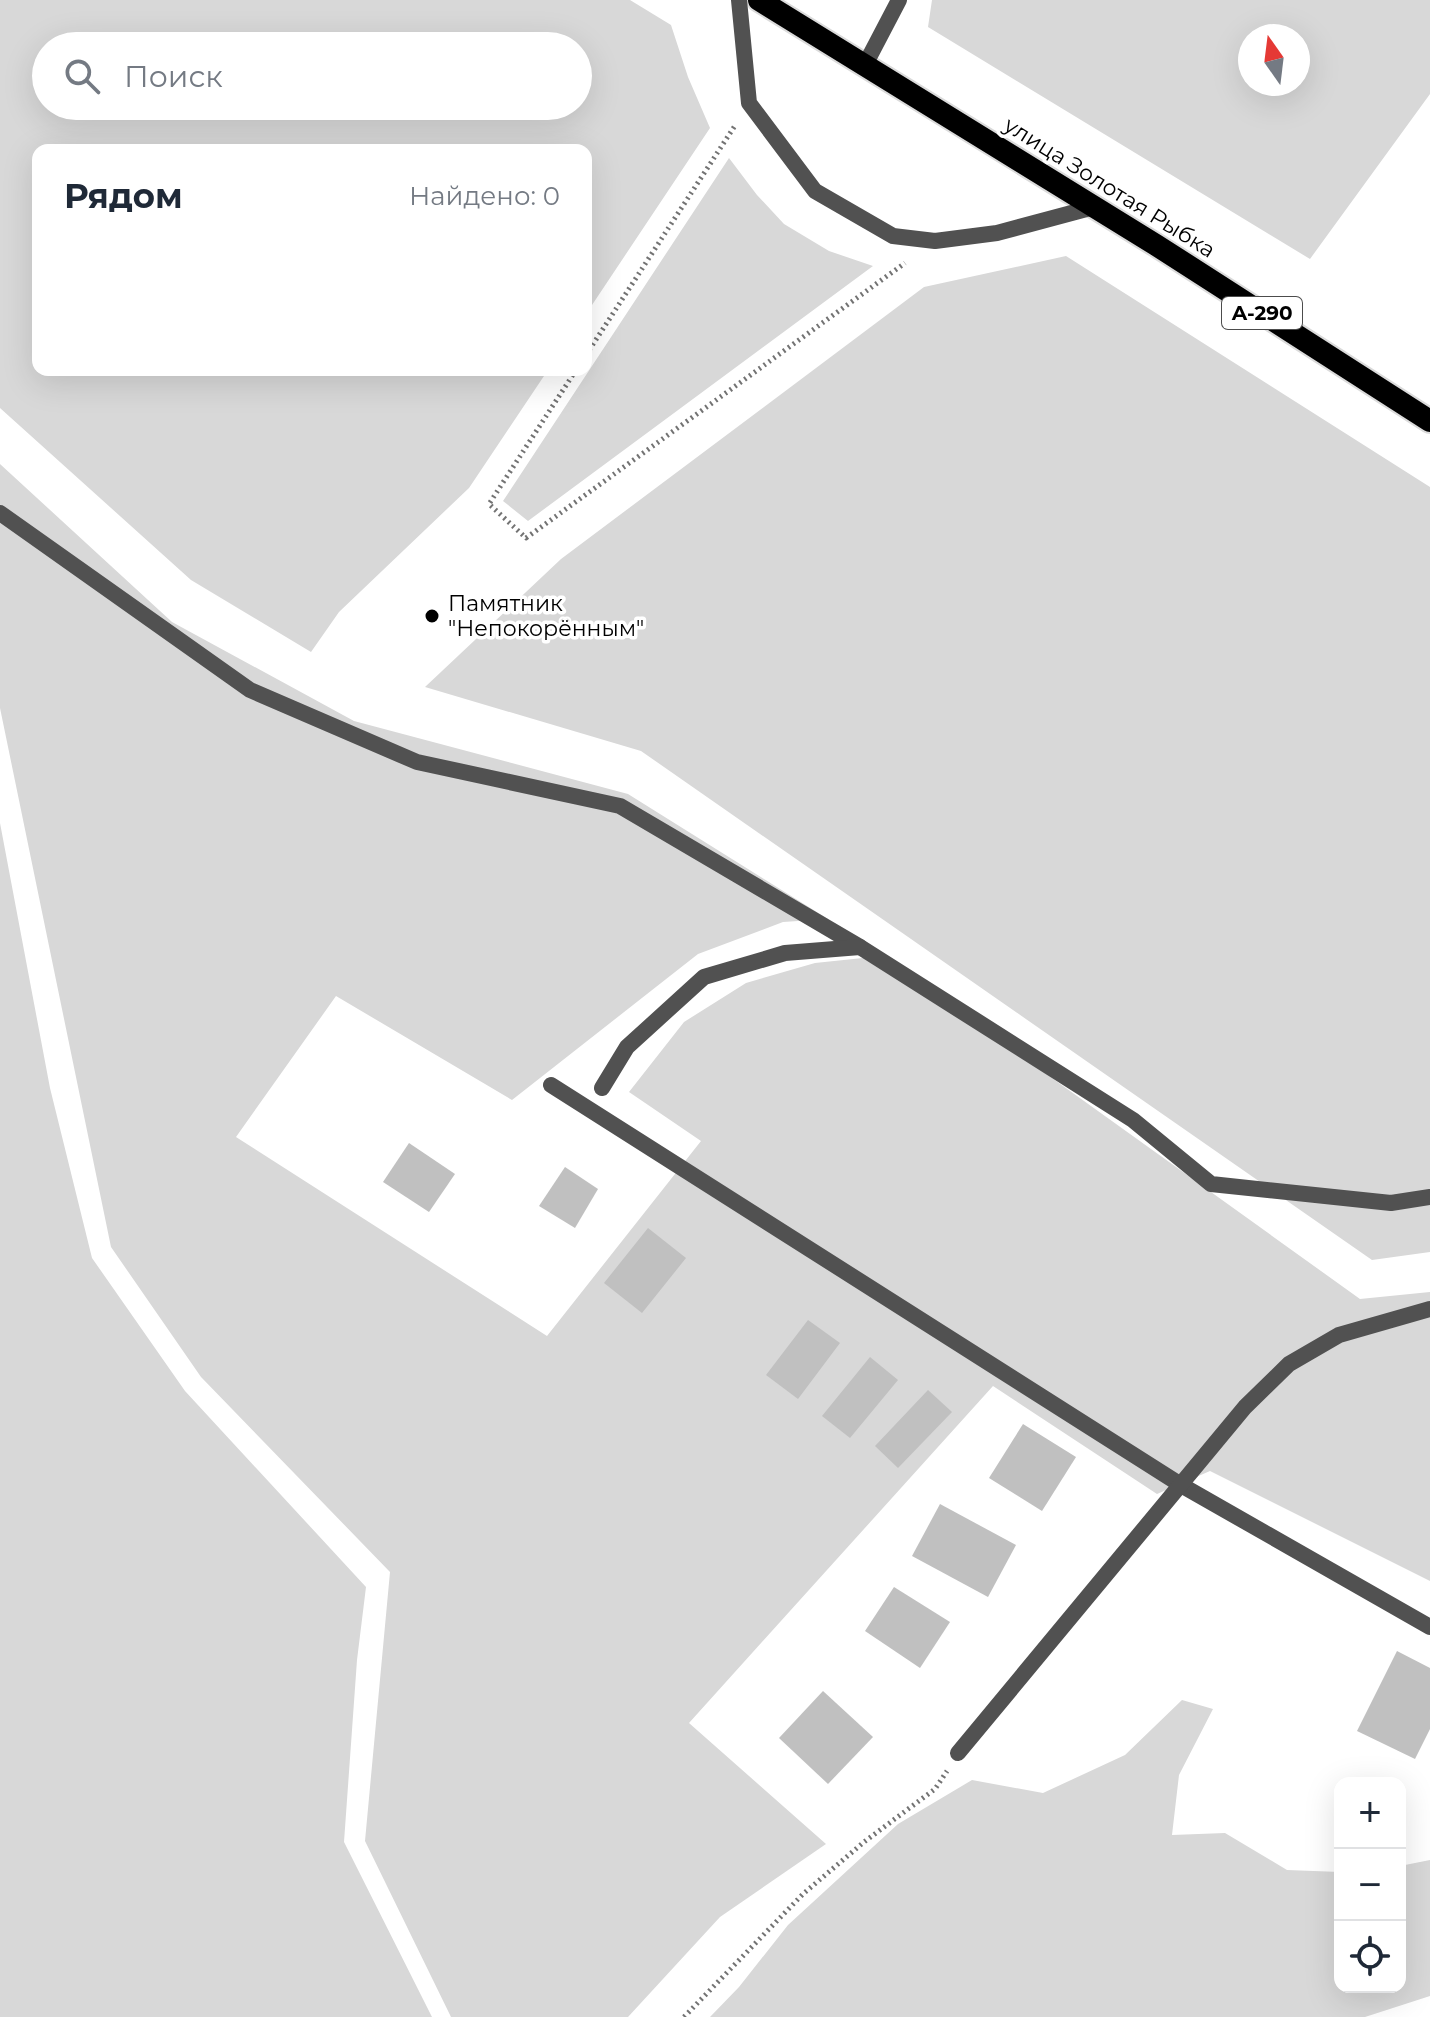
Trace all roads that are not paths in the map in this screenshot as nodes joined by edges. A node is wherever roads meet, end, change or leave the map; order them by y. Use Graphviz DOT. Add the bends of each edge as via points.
graph roads {
  1 [pos="739,0"];
  2 [pos="759,0"];
  3 [pos="899,0"];
  4 [pos="865,65"];
  5 [pos="1094,207"];
  6 [pos="1430,421"];
  7 [pos="0,513"];
  8 [pos="860,947"];
  9 [pos="551,1085"];
  10 [pos="602,1088"];
  11 [pos="1430,1197"];
  12 [pos="1430,1309"];
  13 [pos="1181,1485"];
  14 [pos="1430,1627"];
  15 [pos="958,1753"];
  1 -- 5 [label="lane" via="749,103 815,191 893,236 935,241 997,233"];
  2 -- 4 [label="highway, улица Золотая Рыбка / А-290"];
  3 -- 4 [label="lane"];
  4 -- 5 [label="highway, улица Золотая Рыбка / А-290"];
  5 -- 6 [label="highway, улица Золотая Рыбка / А-290"];
  7 -- 8 [label="lane" via="250,690 417,762 620,806"];
  8 -- 10 [label="lane" via="785,953 704,977 627,1047"];
  8 -- 11 [label="lane" via="1133,1120 1211,1184 1391,1203"];
  9 -- 13 [label="lane"];
  12 -- 13 [label="lane" via="1339,1335 1289,1364 1245,1407"];
  13 -- 14 [label="lane"];
  13 -- 15 [label="lane"];
}
